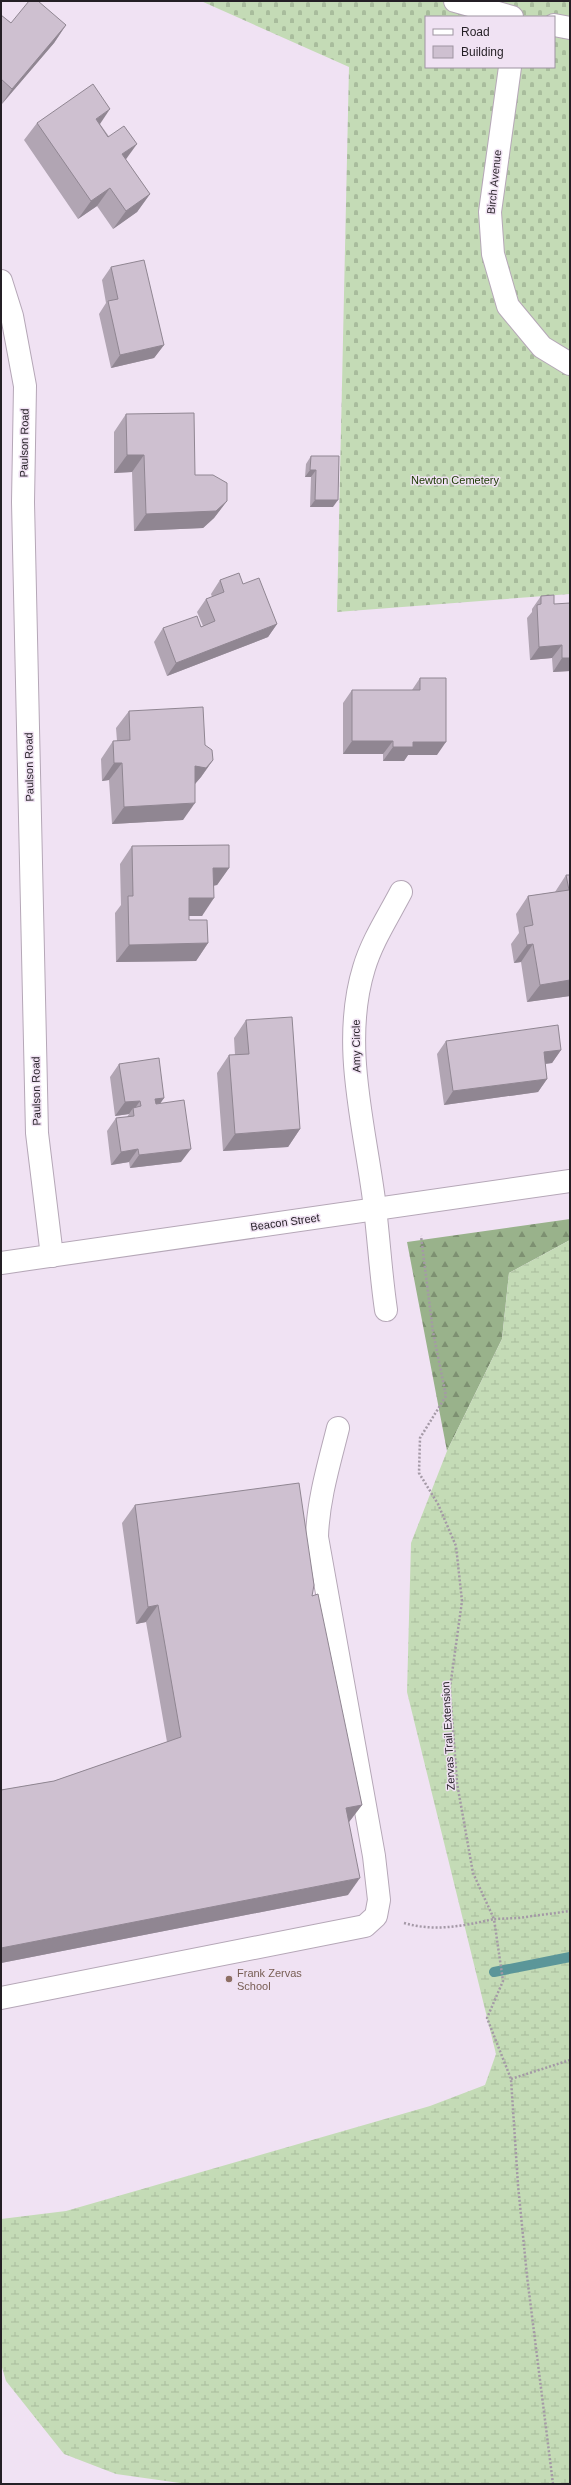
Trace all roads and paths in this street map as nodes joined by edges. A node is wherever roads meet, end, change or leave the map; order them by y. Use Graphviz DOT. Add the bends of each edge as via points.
graph roads {
  1 [pos="455,1"];
  2 [pos="518,1"];
  3 [pos="508,16"];
  4 [pos="517,16"];
  5 [pos="555,25"];
  6 [pos="570,28"];
  7 [pos="510,68"];
  8 [pos="1,281"];
  9 [pos="570,364"];
  10 [pos="400,892"];
  11 [pos="570,1181"];
  12 [pos="375,1209"];
  13 [pos="421,1236"];
  14 [pos="52,1256"];
  15 [pos="1,1263"];
  16 [pos="386,1310"];
  17 [pos="338,1428"];
  18 [pos="570,1911"];
  19 [pos="376,1916"];
  20 [pos="494,1919"];
  21 [pos="1,1998"];
  22 [pos="570,2060"];
  23 [pos="511,2079"];
  24 [pos="553,2484"];
  1 -- 3 [label="street"];
  2 -- 4 [label="street"];
  5 -- 6 [label="street"];
  7 -- 9 [label="street, Birch Avenue" via="490,212 493,254 508,306 542,347"];
  8 -- 14 [label="street, Paulson Road" via="12,316 25,386 23,502 37,1133"];
  10 -- 12 [label="street, Amy Circle" via="368,955 356,1008 357,1075"];
  11 -- 12 [label="street, Beacon Street"];
  12 -- 14 [label="street, Beacon Street"];
  12 -- 16 [label="street, Amy Circle"];
  13 -- 20 [label="path, Zervas Trail Extension" via="433,1332 446,1396 420,1438 419,1473 438,1504 456,1546 462,1601 450,1688 457,1783 473,1873"];
  14 -- 15 [label="street, Beacon Street"];
  17 -- 19 [label="street" via="322,1491 317,1538 374,1856 379,1900"];
  18 -- 20 [label="path"];
  19 -- 20 [label="path" via="422,1928 458,1927"];
  19 -- 21 [label="street" via="365,1926"];
  20 -- 23 [label="path, Zervas Trail Extension" via="503,1981 487,2018"];
  22 -- 23 [label="path"];
  23 -- 24 [label="path" via="527,2276"];
}
